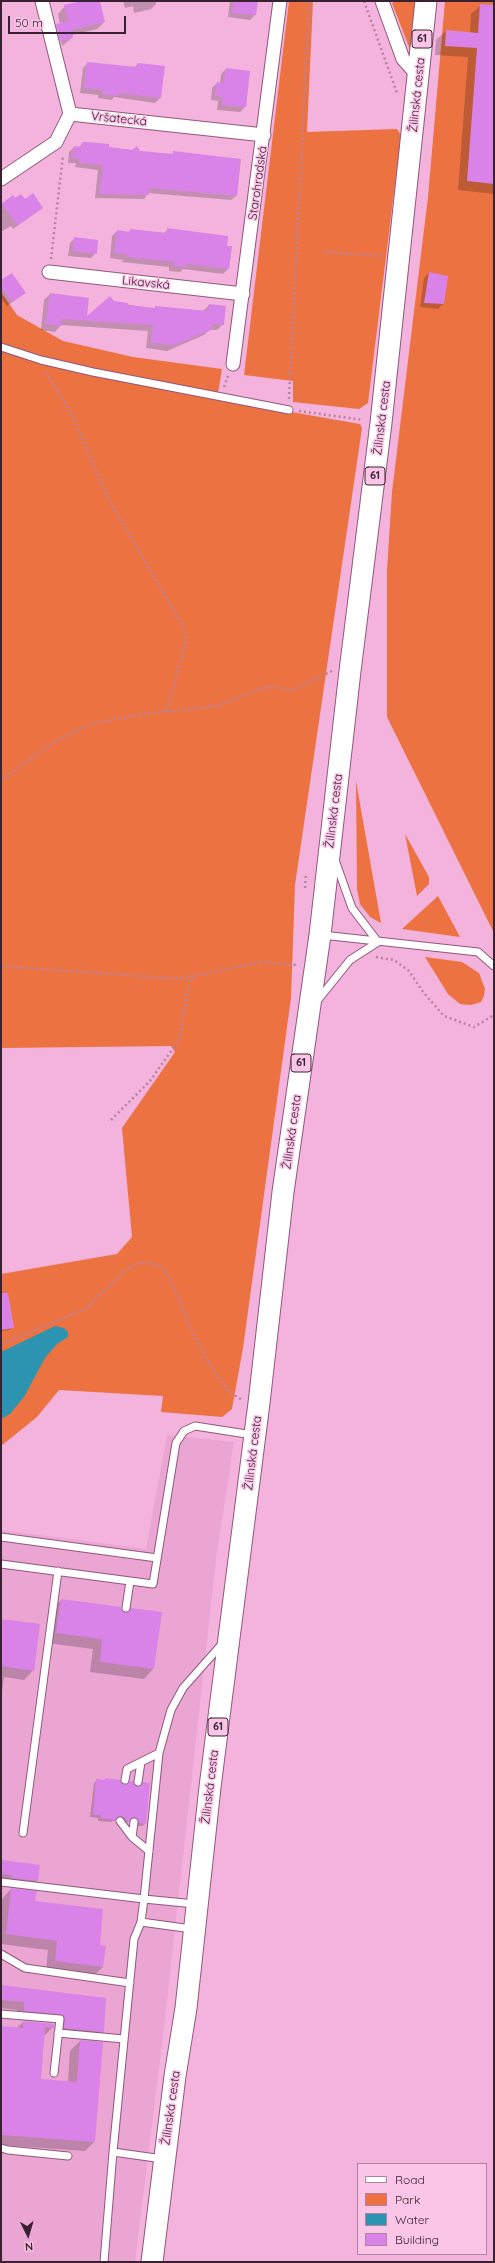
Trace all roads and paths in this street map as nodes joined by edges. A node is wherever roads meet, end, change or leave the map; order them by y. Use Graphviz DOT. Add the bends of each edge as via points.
graph roads {
  1 [pos="42,1"];
  2 [pos="280,1"];
  3 [pos="309,1"];
  4 [pos="364,1"];
  5 [pos="382,1"];
  6 [pos="426,1"];
  7 [pos="419,77"];
  8 [pos="400,99"];
  9 [pos="70,114"];
  10 [pos="264,135"];
  11 [pos="63,151"];
  12 [pos="1,179"];
  13 [pos="325,252"];
  14 [pos="385,257"];
  15 [pos="49,272"];
  16 [pos="243,294"];
  17 [pos="1,347"];
  18 [pos="41,360"];
  19 [pos="233,364"];
  20 [pos="220,396"];
  21 [pos="289,410"];
  22 [pos="381,423"];
  23 [pos="350,671"];
  24 [pos="166,712"];
  25 [pos="1,780"];
  26 [pos="330,845"];
  27 [pos="320,935"];
  28 [pos="378,942"];
  29 [pos="387,943"];
  30 [pos="1,966"];
  31 [pos="494,966"];
  32 [pos="315,967"];
  33 [pos="194,976"];
  34 [pos="308,1014"];
  35 [pos="494,1015"];
  36 [pos="111,1120"];
  37 [pos="1,1344"];
  38 [pos="259,1403"];
  39 [pos="255,1436"];
  40 [pos="1,1537"];
  41 [pos="157,1558"];
  42 [pos="2,1564"];
  43 [pos="58,1571"];
  44 [pos="130,1580"];
  45 [pos="126,1608"];
  46 [pos="229,1637"];
  47 [pos="159,1754"];
  48 [pos="141,1762"];
  49 [pos="125,1780"];
  50 [pos="138,1782"];
  51 [pos="120,1821"];
  52 [pos="134,1822"];
  53 [pos="23,1833"];
  54 [pos="132,1837"];
  55 [pos="149,1851"];
  56 [pos="1,1882"];
  57 [pos="144,1899"];
  58 [pos="198,1904"];
  59 [pos="141,1922"];
  60 [pos="194,1929"];
  61 [pos="1,1954"];
  62 [pos="130,1983"];
  63 [pos="1,2014"];
  64 [pos="58,2033"];
  65 [pos="124,2039"];
  66 [pos="54,2073"];
  67 [pos="1,2148"];
  68 [pos="113,2152"];
  69 [pos="68,2156"];
  70 [pos="164,2160"];
  71 [pos="104,2262"];
  72 [pos="152,2262"];
  1 -- 9 [label="street"];
  2 -- 10 [label="street, Starohradská"];
  3 -- 21 [label="path"];
  4 -- 8 [label="path"];
  5 -- 7 [label="street" via="403,59"];
  6 -- 7 [label="main road, Žilinská cesta / 61"];
  7 -- 22 [label="main road, Žilinská cesta / 61"];
  9 -- 10 [label="street, Vršatecká"];
  9 -- 12 [label="street" via="56,142"];
  10 -- 16 [label="street, Starohradská"];
  11 -- 15 [label="path"];
  13 -- 14 [label="path"];
  15 -- 16 [label="street, Likavská"];
  16 -- 19 [label="street, Starohradská"];
  17 -- 18 [label="lane"];
  18 -- 20 [label="lane"];
  18 -- 24 [label="path" via="52,384 73,417 107,496 185,630 185,646"];
  19 -- 20 [label="path"];
  20 -- 21 [label="lane"];
  21 -- 22 [label="path"];
  22 -- 23 [label="main road, Žilinská cesta / 61"];
  23 -- 24 [label="path" via="330,672 293,690 274,687 260,689 218,706"];
  23 -- 26 [label="main road, Žilinská cesta / 61"];
  24 -- 25 [label="path" via="135,715 80,728 56,741"];
  26 -- 27 [label="main road, Žilinská cesta / 61"];
  26 -- 28 [label="lane" via="352,908"];
  27 -- 28 [label="lane"];
  27 -- 32 [label="main road, Žilinská cesta / 61"];
  28 -- 29 [label="lane"];
  28 -- 34 [label="lane" via="350,960"];
  29 -- 31 [label="lane" via="478,952"];
  29 -- 35 [label="path" via="373,956 394,960 409,971 422,992 444,1016 474,1027"];
  30 -- 33 [label="path" via="179,979"];
  32 -- 33 [label="path" via="261,962"];
  32 -- 34 [label="main road, Žilinská cesta / 61"];
  33 -- 36 [label="path" via="187,993 179,1040 150,1081"];
  34 -- 38 [label="main road, Žilinská cesta / 61" via="283,1192"];
  37 -- 38 [label="path" via="85,1309 127,1269 140,1263 151,1263 162,1268 170,1278 192,1332 230,1393 236,1398"];
  38 -- 39 [label="main road, Žilinská cesta / 61"];
  39 -- 41 [label="lane" via="195,1426 184,1431 176,1444"];
  39 -- 46 [label="main road, Žilinská cesta / 61"];
  40 -- 41 [label="lane"];
  41 -- 44 [label="lane" via="153,1584"];
  42 -- 43 [label="lane"];
  43 -- 44 [label="lane"];
  43 -- 53 [label="lane"];
  44 -- 45 [label="lane"];
  46 -- 47 [label="lane" via="184,1688 171,1710"];
  46 -- 58 [label="main road, Žilinská cesta / 61"];
  47 -- 48 [label="lane"];
  47 -- 55 [label="lane"];
  48 -- 49 [label="lane" via="127,1769"];
  48 -- 50 [label="lane"];
  51 -- 54 [label="lane"];
  52 -- 54 [label="lane"];
  54 -- 55 [label="lane"];
  55 -- 57 [label="lane"];
  56 -- 57 [label="lane"];
  57 -- 58 [label="lane"];
  57 -- 59 [label="lane"];
  58 -- 60 [label="main road, Žilinská cesta / 61"];
  59 -- 60 [label="lane"];
  59 -- 62 [label="lane" via="134,1939"];
  60 -- 70 [label="main road, Žilinská cesta / 61"];
  61 -- 62 [label="lane" via="25,1968"];
  62 -- 65 [label="lane"];
  63 -- 64 [label="lane" via="60,2019"];
  64 -- 65 [label="lane"];
  64 -- 66 [label="lane"];
  65 -- 68 [label="lane"];
  67 -- 69 [label="lane"];
  68 -- 70 [label="lane"];
  68 -- 71 [label="lane"];
  70 -- 72 [label="main road, Žilinská cesta / 61"];
}
